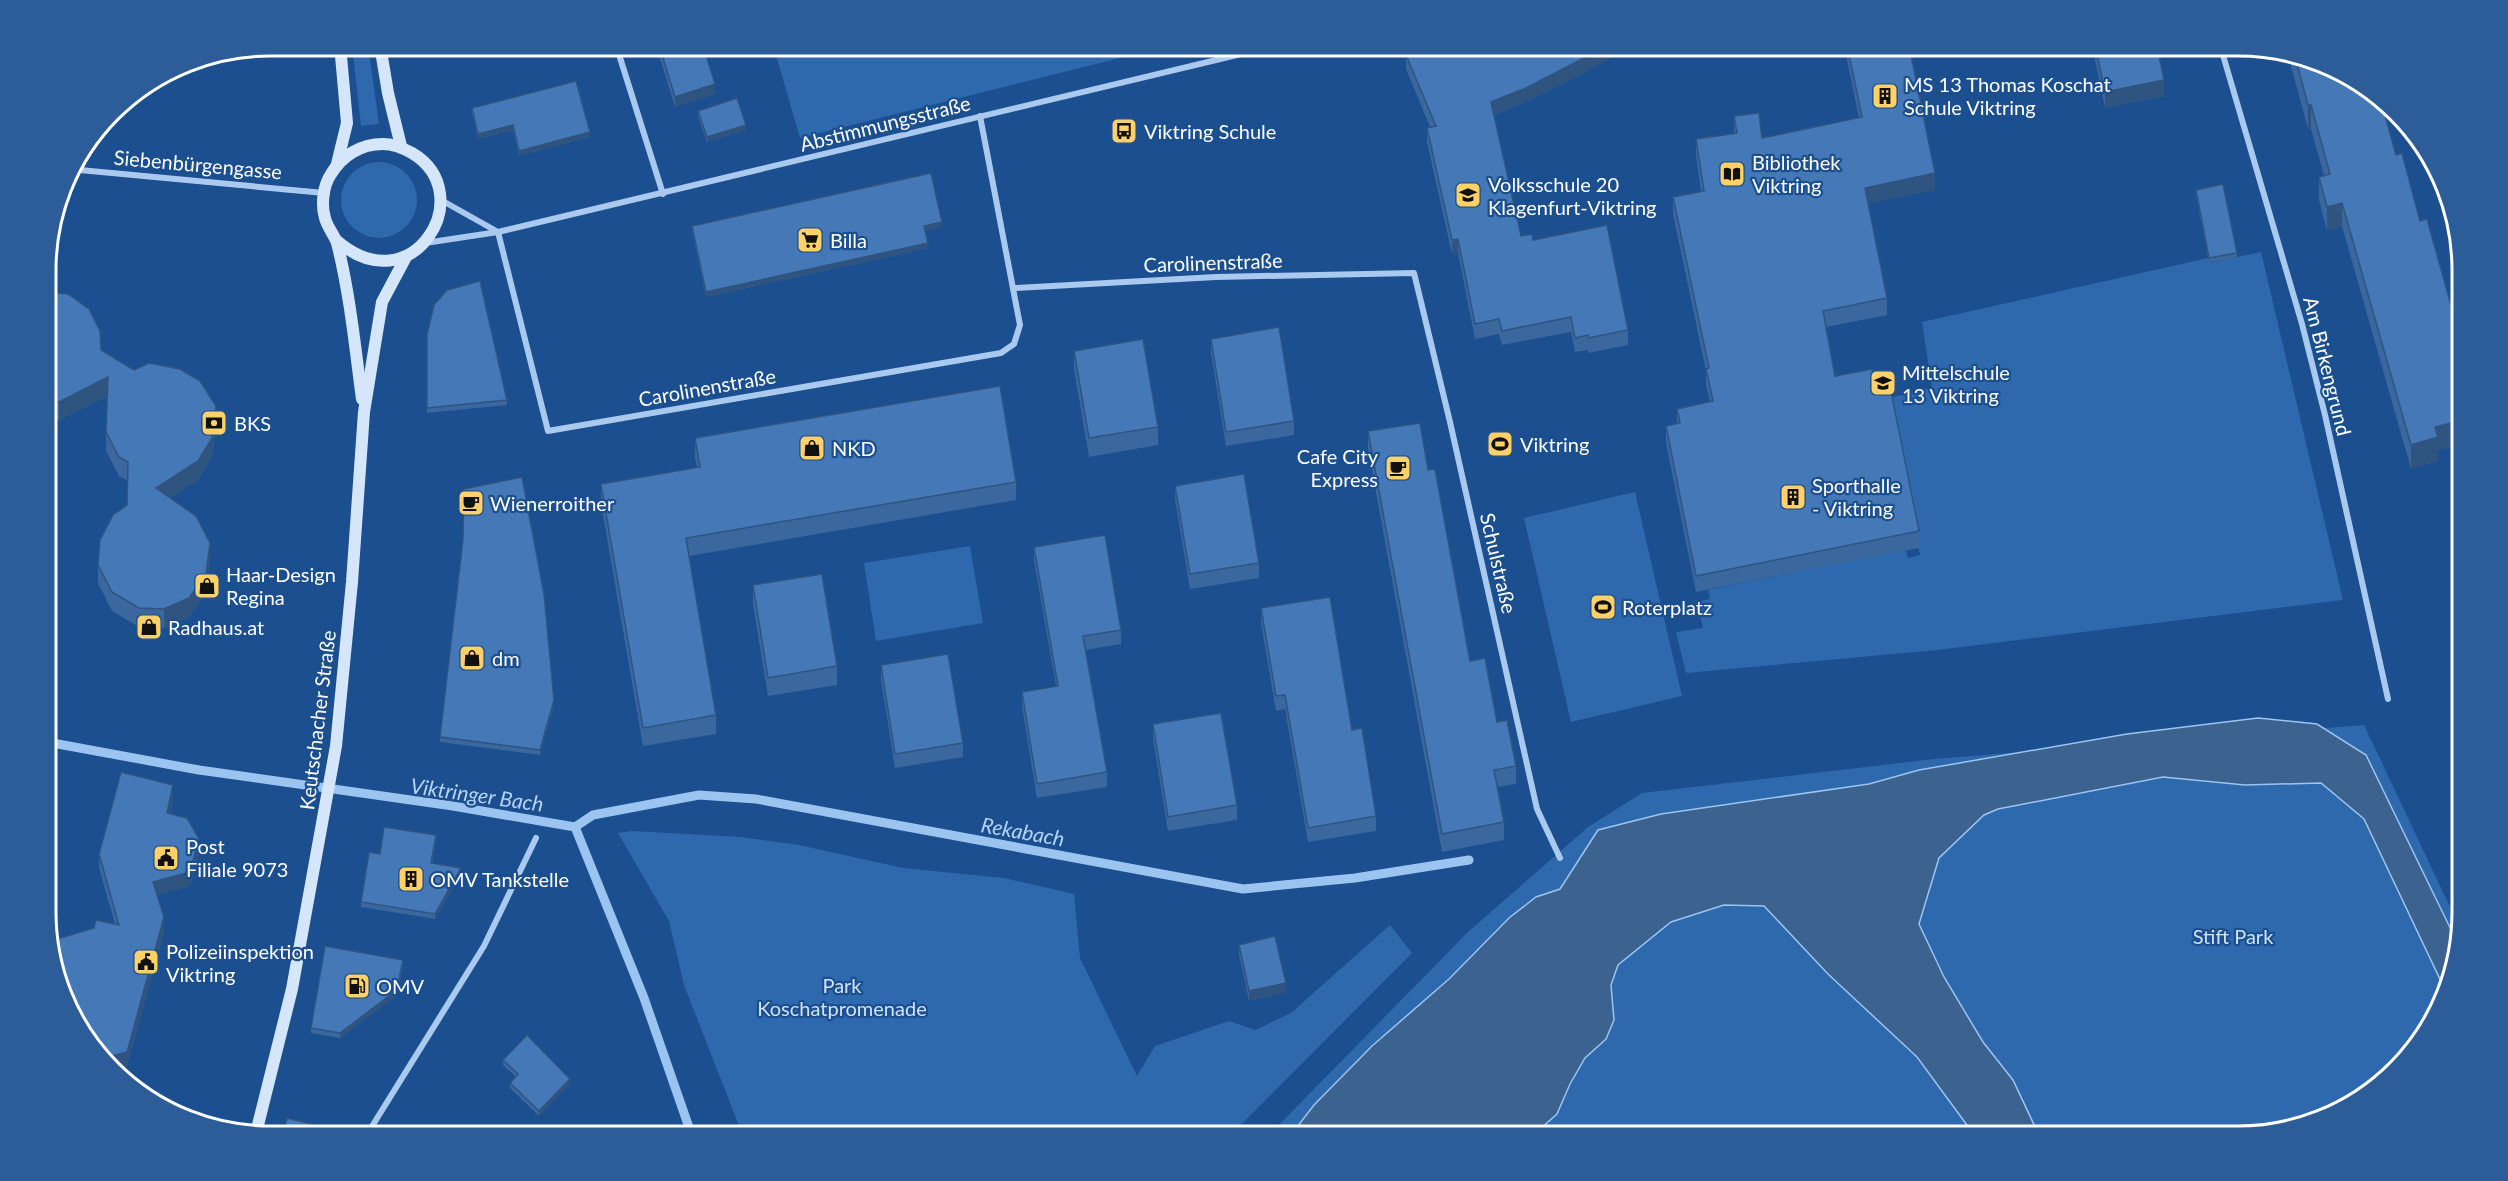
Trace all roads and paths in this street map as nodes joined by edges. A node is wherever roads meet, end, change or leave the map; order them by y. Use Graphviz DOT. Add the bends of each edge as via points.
graph roads {
  1 [pos="341,56"];
  2 [pos="382,56"];
  3 [pos="619,56"];
  4 [pos="1233,56"];
  5 [pos="2223,56"];
  6 [pos="980,116"];
  7 [pos="401,147"];
  8 [pos="337,164"];
  9 [pos="80,170"];
  10 [pos="324,193"];
  11 [pos="663,194"];
  12 [pos="441,200"];
  13 [pos="498,232"];
  14 [pos="336,240"];
  15 [pos="425,243"];
  16 [pos="406,257"];
  17 [pos="1414,273"];
  18 [pos="1014,288"];
  19 [pos="364,412"];
  20 [pos="2388,699"];
  21 [pos="536,838"];
  22 [pos="1560,858"];
  23 [pos="258,1125"];
  24 [pos="372,1126"];
  1 -- 8 [label="main road, Keutschacher Straße" via="347,123"];
  2 -- 7 [label="main road"];
  3 -- 11 [label="street"];
  4 -- 6 [label="street, Abstimmungsstraße"];
  5 -- 20 [label="street, Am Birkengrund" via="2302,324"];
  6 -- 11 [label="street, Abstimmungsstraße"];
  6 -- 18 [label="street, Carolinenstraße"];
  7 -- 8 [label="main road" via="384,143 366,145"];
  7 -- 12 [label="main road" via="421,158 435,177"];
  8 -- 10 [label="main road, Keutschacher Straße"];
  9 -- 10 [label="street, Siebenbürgengasse"];
  10 -- 14 [label="main road, Keutschacher Straße" via="325,218"];
  11 -- 13 [label="street, Abstimmungsstraße"];
  12 -- 13 [label="street"];
  12 -- 15 [label="main road, Keutschacher Straße" via="438,223"];
  13 -- 15 [label="street, Abstimmungsstraße"];
  13 -- 18 [label="street, Carolinenstraße" via="548,430 1001,353 1014,344 1020,325"];
  14 -- 16 [label="main road, Keutschacher Straße" via="350,253 368,260 387,262"];
  14 -- 19 [label="main road, Keutschacher Straße"];
  15 -- 16 [label="main road, Keutschacher Straße"];
  16 -- 19 [label="main road, Keutschacher Straße" via="382,302"];
  17 -- 18 [label="street, Carolinenstraße" via="1216,277"];
  17 -- 22 [label="street, Schulstraße" via="1537,809"];
  19 -- 23 [label="main road, Keutschacher Straße" via="336,746 292,989"];
  21 -- 24 [label="street" via="484,946"];
}
